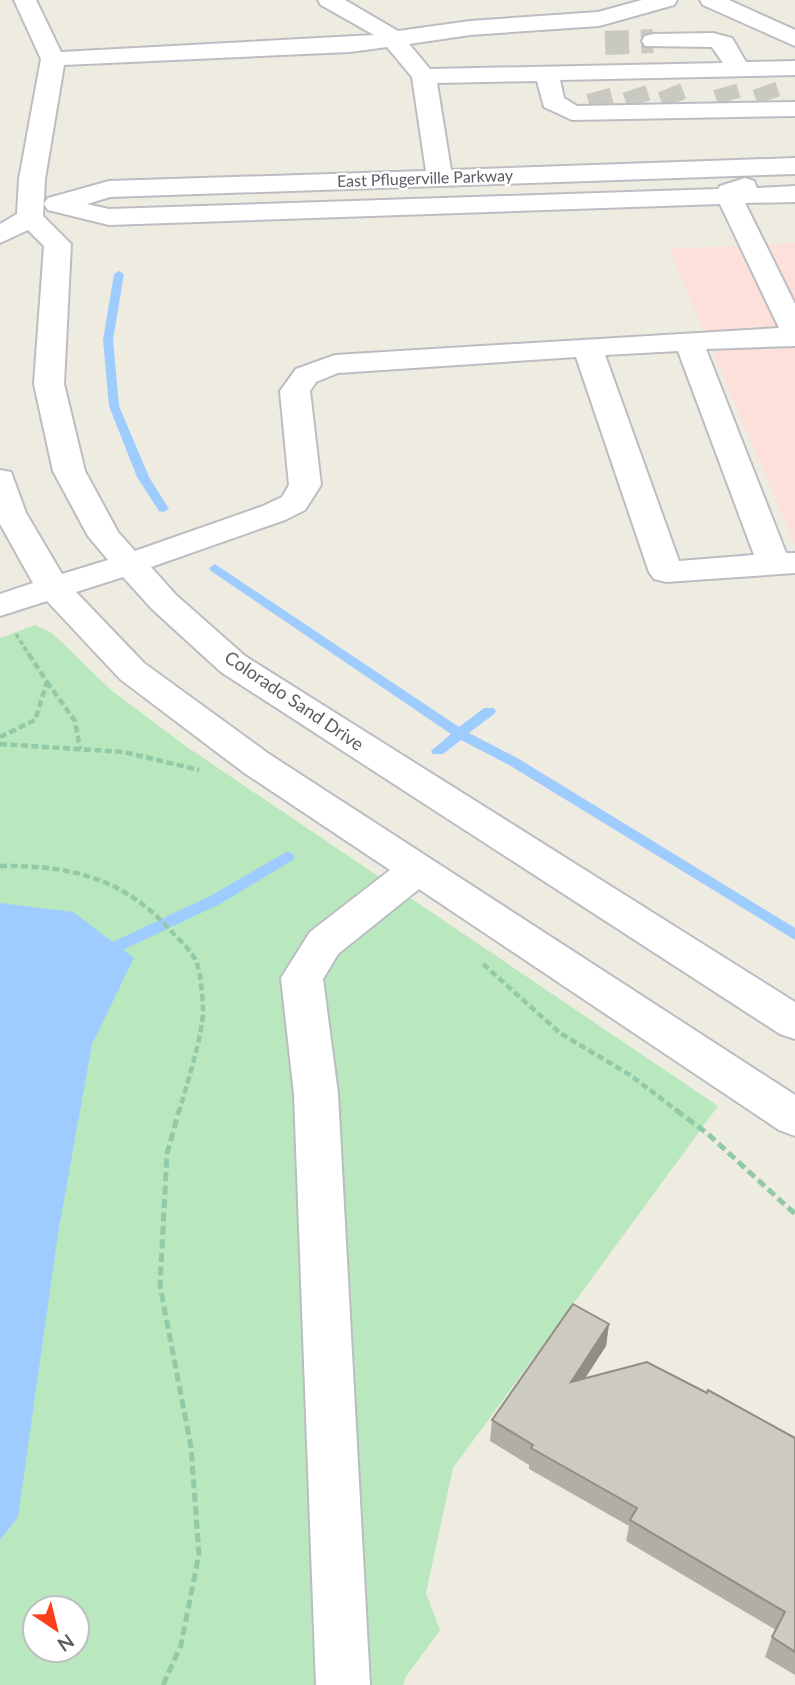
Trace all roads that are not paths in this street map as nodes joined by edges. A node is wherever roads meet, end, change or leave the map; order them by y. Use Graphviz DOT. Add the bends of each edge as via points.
graph roads {
  1 [pos="25,0"];
  2 [pos="328,0"];
  3 [pos="666,0"];
  4 [pos="711,0"];
  5 [pos="795,38"];
  6 [pos="393,39"];
  7 [pos="653,41"];
  8 [pos="546,45"];
  9 [pos="53,59"];
  10 [pos="795,68"];
  11 [pos="547,73"];
  12 [pos="506,74"];
  13 [pos="424,76"];
  14 [pos="750,91"];
  15 [pos="671,93"];
  16 [pos="636,94"];
  17 [pos="598,96"];
  18 [pos="795,166"];
  19 [pos="440,178"];
  20 [pos="795,179"];
  21 [pos="795,194"];
  22 [pos="729,197"];
  23 [pos="26,213"];
  24 [pos="795,335"];
  25 [pos="689,342"];
  26 [pos="588,349"];
  27 [pos="0,479"];
  28 [pos="129,564"];
  29 [pos="785,564"];
  30 [pos="52,587"];
  31 [pos="5,615"];
  32 [pos="417,870"];
  33 [pos="795,1023"];
  34 [pos="795,1118"];
  35 [pos="343,1685"];
  1 -- 9 [label="street"];
  2 -- 6 [label="street"];
  3 -- 6 [label="street" via="599,19 470,28"];
  4 -- 5 [label="street"];
  6 -- 9 [label="street"];
  6 -- 13 [label="street"];
  7 -- 14 [label="street" via="724,43"];
  8 -- 12 [label="street" via="509,48"];
  9 -- 23 [label="street"];
  10 -- 14 [label="street"];
  11 -- 12 [label="street"];
  11 -- 17 [label="street"];
  11 -- 17 [label="street" via="553,102 560,109 572,113"];
  12 -- 13 [label="street"];
  13 -- 19 [label="street"];
  14 -- 15 [label="street"];
  14 -- 15 [label="street"];
  15 -- 16 [label="street"];
  15 -- 16 [label="street"];
  16 -- 17 [label="street"];
  16 -- 17 [label="street"];
  18 -- 19 [label="street, East Pflugerville Parkway"];
  19 -- 23 [label="street, East Pflugerville Parkway" via="109,188"];
  20 -- 22 [label="street" via="752,184 729,191"];
  21 -- 22 [label="street, East Pflugerville Parkway"];
  22 -- 23 [label="street, East Pflugerville Parkway" via="109,217"];
  22 -- 24 [label="street"];
  23 -- 28 [label="street, Colorado Sand Drive" via="58,244 49,384 69,471 104,536"];
  24 -- 25 [label="street"];
  25 -- 26 [label="street"];
  25 -- 29 [label="street"];
  26 -- 28 [label="street" via="335,364 310,372 295,391 305,485 294,503"];
  26 -- 29 [label="street" via="666,572"];
  27 -- 30 [label="street" via="10,513"];
  28 -- 30 [label="street"];
  28 -- 33 [label="street, Colorado Sand Drive" via="233,664"];
  30 -- 31 [label="street"];
  30 -- 32 [label="street" via="132,671 256,763"];
  32 -- 34 [label="street"];
  32 -- 35 [label="street" via="324,943 302,978 316,1094"];
}
